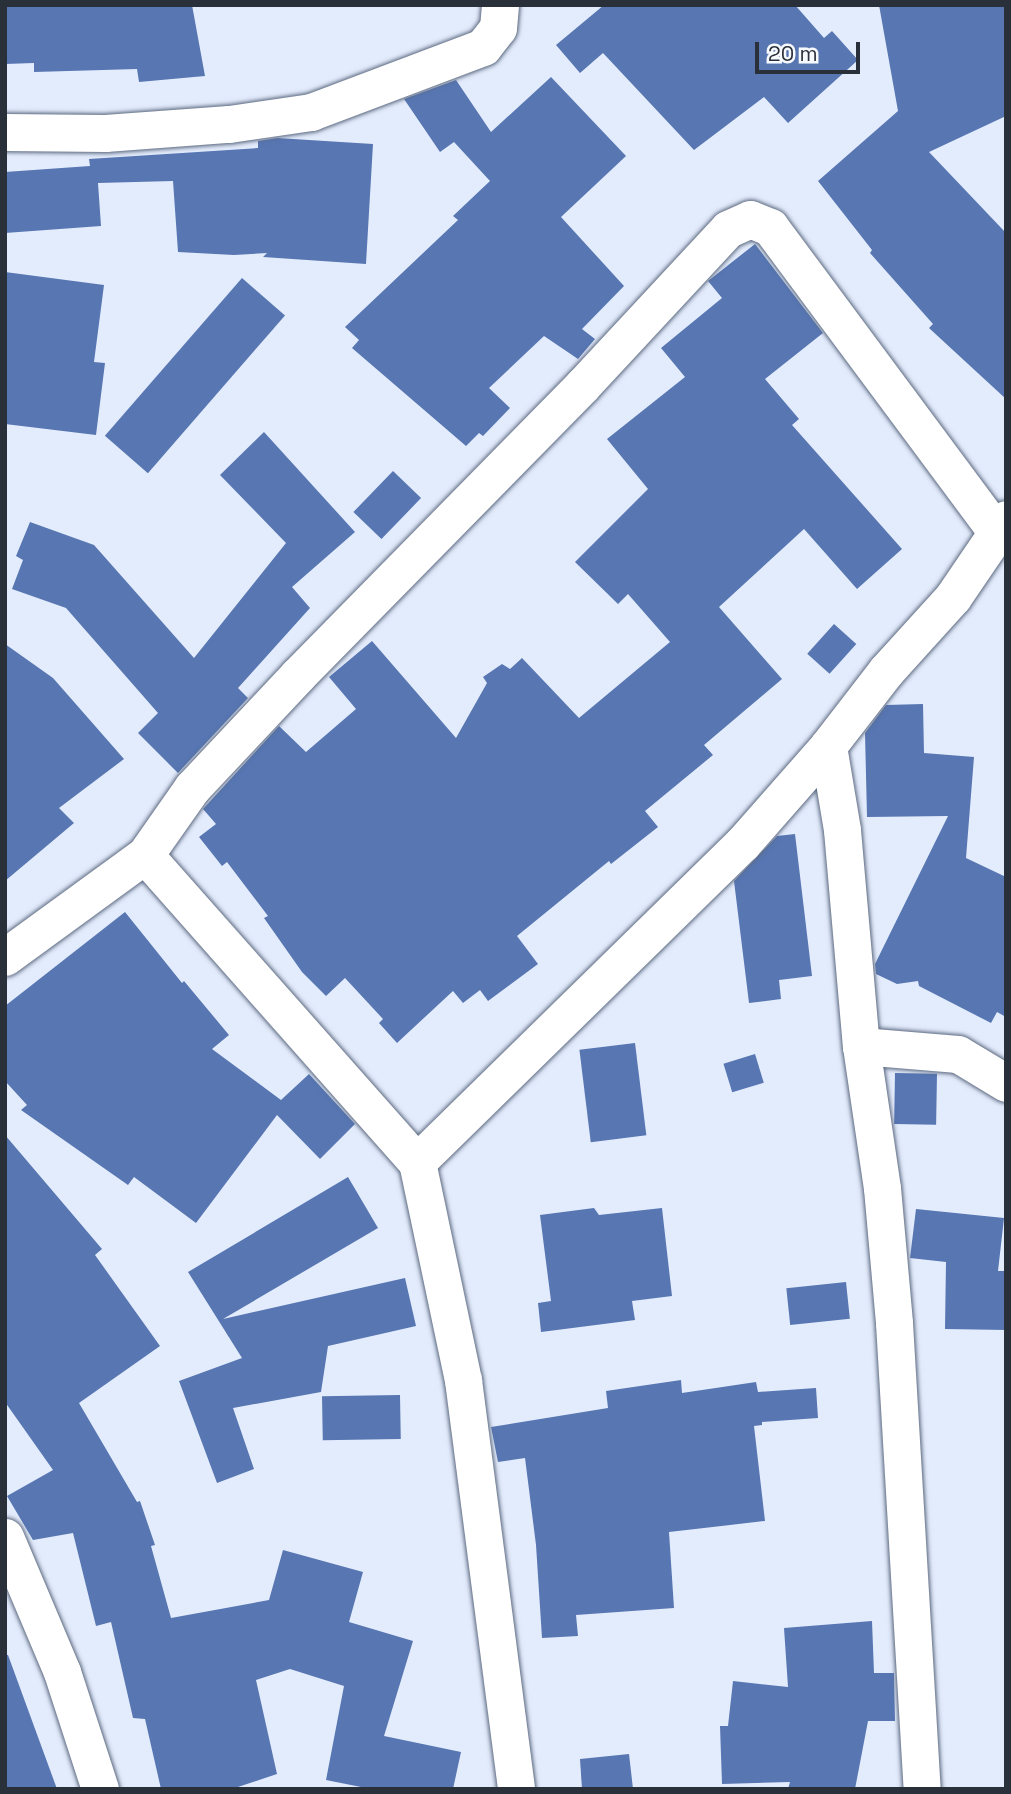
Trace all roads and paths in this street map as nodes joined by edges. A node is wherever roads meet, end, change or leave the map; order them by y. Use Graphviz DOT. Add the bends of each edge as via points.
graph roads {
  1 [pos="499,5"];
  2 [pos="5,132"];
  3 [pos="1001,526"];
  4 [pos="828,746"];
  5 [pos="145,855"];
  6 [pos="5,957"];
  7 [pos="861,1046"];
  8 [pos="1006,1083"];
  9 [pos="417,1162"];
  10 [pos="5,1537"];
  11 [pos="100,1789"];
  12 [pos="516,1789"];
  13 [pos="922,1789"];
  1 -- 2 [label="street" via="498,28 483,47 311,113 105,133"];
  3 -- 4 [label="street" via="953,597 886,671"];
  3 -- 5 [label="street" via="770,227 750,219 728,229 573,395 298,675 192,788"];
  4 -- 7 [label="street" via="842,830"];
  4 -- 9 [label="street" via="742,844"];
  5 -- 6 [label="street"];
  5 -- 9 [label="street"];
  7 -- 8 [label="street" via="958,1054"];
  7 -- 13 [label="street" via="882,1188 894,1323"];
  9 -- 12 [label="street" via="463,1380"];
  10 -- 11 [label="street" via="62,1672"];
}
